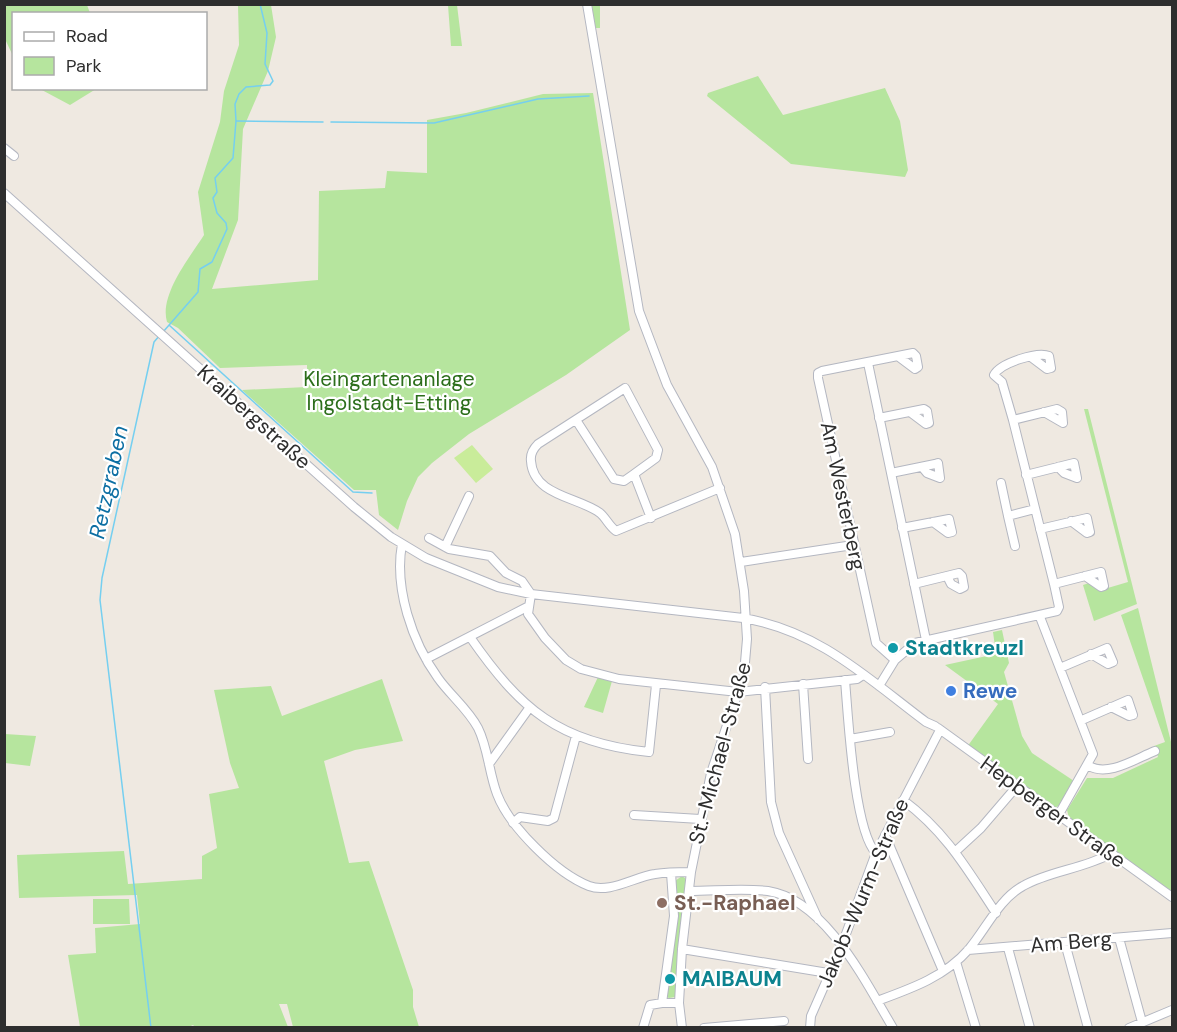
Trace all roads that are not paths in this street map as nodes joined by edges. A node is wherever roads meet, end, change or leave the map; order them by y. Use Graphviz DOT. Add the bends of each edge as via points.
graph roads {
  1 [pos="588,4"];
  2 [pos="4,148"];
  3 [pos="14,156"];
  4 [pos="4,193"];
  5 [pos="899,357"];
  6 [pos="1031,357"];
  7 [pos="868,363"];
  8 [pos="910,412"];
  9 [pos="1044,412"];
  10 [pos="879,418"];
  11 [pos="576,420"];
  12 [pos="1013,420"];
  13 [pos="1058,466"];
  14 [pos="922,467"];
  15 [pos="891,473"];
  16 [pos="634,474"];
  17 [pos="1026,475"];
  18 [pos="1001,483"];
  19 [pos="720,488"];
  20 [pos="469,496"];
  21 [pos="1035,509"];
  22 [pos="1008,516"];
  23 [pos="651,518"];
  24 [pos="1071,521"];
  25 [pos="933,522"];
  26 [pos="902,528"];
  27 [pos="1040,529"];
  28 [pos="429,538"];
  29 [pos="402,544"];
  30 [pos="854,545"];
  31 [pos="1015,546"];
  32 [pos="445,547"];
  33 [pos="741,562"];
  34 [pos="947,576"];
  35 [pos="1085,576"];
  36 [pos="914,584"];
  37 [pos="1054,584"];
  38 [pos="531,594"];
  39 [pos="527,607"];
  40 [pos="1040,617"];
  41 [pos="746,619"];
  42 [pos="470,637"];
  43 [pos="926,640"];
  44 [pos="1091,654"];
  45 [pos="426,659"];
  46 [pos="895,660"];
  47 [pos="1060,668"];
  48 [pos="863,675"];
  49 [pos="845,680"];
  50 [pos="803,684"];
  51 [pos="656,685"];
  52 [pos="879,686"];
  53 [pos="765,687"];
  54 [pos="738,692"];
  55 [pos="530,707"];
  56 [pos="1112,707"];
  57 [pos="1082,720"];
  58 [pos="937,728"];
  59 [pos="890,732"];
  60 [pos="576,736"];
  61 [pos="850,739"];
  62 [pos="1155,752"];
  63 [pos="808,759"];
  64 [pos="489,764"];
  65 [pos="1089,766"];
  66 [pos="1017,786"];
  67 [pos="903,800"];
  68 [pos="634,815"];
  69 [pos="1058,816"];
  70 [pos="700,819"];
  71 [pos="513,823"];
  72 [pos="885,835"];
  73 [pos="956,851"];
  74 [pos="876,853"];
  75 [pos="1110,854"];
  76 [pos="691,872"];
  77 [pos="671,873"];
  78 [pos="689,891"];
  79 [pos="808,896"];
  80 [pos="1173,897"];
  81 [pos="794,901"];
  82 [pos="996,913"];
  83 [pos="819,922"];
  84 [pos="1173,933"];
  85 [pos="1119,938"];
  86 [pos="842,943"];
  87 [pos="1065,943"];
  88 [pos="1008,948"];
  89 [pos="682,949"];
  90 [pos="968,950"];
  91 [pos="956,962"];
  92 [pos="943,971"];
  93 [pos="828,973"];
  94 [pos="877,1001"];
  95 [pos="662,1003"];
  96 [pos="680,1003"];
  97 [pos="1173,1010"];
  98 [pos="784,1021"];
  99 [pos="1142,1022"];
  100 [pos="643,1028"];
  101 [pos="682,1028"];
  102 [pos="704,1028"];
  103 [pos="810,1028"];
  104 [pos="893,1028"];
  105 [pos="976,1028"];
  106 [pos="1030,1028"];
  107 [pos="1088,1028"];
  108 [pos="1129,1028"];
  1 -- 19 [label="street, St.-Michael-Straße" via="635,297 662,375 702,446"];
  2 -- 3 [label="street"];
  4 -- 29 [label="street, Kraibergstraße" via="354,507"];
  5 -- 7 [label="street"];
  6 -- 12 [label="street" via="1002,365 994,375 1002,382"];
  7 -- 10 [label="street"];
  7 -- 30 [label="street, Am Westerberg" via="818,373"];
  8 -- 10 [label="street"];
  9 -- 12 [label="street"];
  10 -- 15 [label="street"];
  11 -- 16 [label="street" via="614,479 624,481"];
  11 -- 16 [label="street" via="625,388 658,450 656,458"];
  11 -- 23 [label="street" via="535,447 531,465 548,488 599,513 616,531"];
  12 -- 17 [label="street"];
  13 -- 17 [label="street"];
  14 -- 15 [label="street"];
  15 -- 26 [label="street"];
  16 -- 23 [label="street"];
  17 -- 21 [label="street"];
  18 -- 22 [label="street"];
  19 -- 23 [label="street"];
  19 -- 33 [label="street, St.-Michael-Straße"];
  20 -- 32 [label="street"];
  21 -- 22 [label="street"];
  21 -- 27 [label="street"];
  22 -- 31 [label="street"];
  24 -- 27 [label="street"];
  25 -- 26 [label="street"];
  26 -- 36 [label="street"];
  27 -- 37 [label="street"];
  28 -- 32 [label="street"];
  29 -- 38 [label="street, Kraibergstraße" via="477,580"];
  29 -- 45 [label="street" via="399,560 408,614"];
  30 -- 33 [label="street"];
  30 -- 46 [label="street, Am Westerberg" via="876,643"];
  32 -- 38 [label="street" via="490,556 506,573 522,581"];
  33 -- 41 [label="street, St.-Michael-Straße"];
  34 -- 36 [label="street"];
  35 -- 37 [label="street"];
  36 -- 43 [label="street"];
  37 -- 40 [label="street" via="1059,607"];
  38 -- 39 [label="street"];
  38 -- 41 [label="street, Kraibergstraße"];
  39 -- 42 [label="street"];
  39 -- 51 [label="street" via="545,638 566,660 581,669"];
  40 -- 43 [label="street"];
  40 -- 47 [label="street"];
  41 -- 48 [label="street, Hepberger Straße" via="796,632"];
  41 -- 54 [label="street, St.-Michael-Straße" via="746,658"];
  42 -- 45 [label="street"];
  42 -- 55 [label="street" via="489,665"];
  43 -- 46 [label="street" via="907,648"];
  44 -- 47 [label="street"];
  45 -- 64 [label="street" via="477,727"];
  46 -- 52 [label="street"];
  47 -- 57 [label="street"];
  48 -- 49 [label="street"];
  48 -- 52 [label="street, Hepberger Straße"];
  49 -- 50 [label="street"];
  49 -- 61 [label="street"];
  50 -- 53 [label="street"];
  50 -- 63 [label="street"];
  51 -- 54 [label="street"];
  51 -- 60 [label="street" via="649,752 599,745"];
  52 -- 58 [label="street, Hepberger Straße"];
  53 -- 54 [label="street"];
  53 -- 79 [label="street" via="771,802 779,833"];
  54 -- 70 [label="street, St.-Michael-Straße"];
  55 -- 60 [label="street"];
  55 -- 64 [label="street"];
  56 -- 57 [label="street"];
  57 -- 65 [label="street" via="1092,748"];
  58 -- 66 [label="street, Hepberger Straße"];
  58 -- 67 [label="street, Jakob-Wurm-Straße"];
  59 -- 61 [label="street"];
  60 -- 71 [label="street" via="554,818 548,821 520,817"];
  61 -- 74 [label="street" via="866,836"];
  62 -- 65 [label="street" via="1107,770"];
  64 -- 71 [label="street" via="497,793"];
  65 -- 69 [label="street"];
  66 -- 69 [label="street, Hepberger Straße"];
  66 -- 73 [label="street"];
  67 -- 72 [label="street, Jakob-Wurm-Straße"];
  67 -- 73 [label="street" via="924,816"];
  68 -- 70 [label="street"];
  69 -- 75 [label="street, Hepberger Straße"];
  70 -- 76 [label="street, St.-Michael-Straße"];
  71 -- 77 [label="street" via="554,863 585,885 595,888"];
  72 -- 74 [label="street, Jakob-Wurm-Straße"];
  72 -- 92 [label="street"];
  73 -- 82 [label="street"];
  74 -- 86 [label="street, Jakob-Wurm-Straße"];
  75 -- 80 [label="street, Hepberger Straße"];
  75 -- 82 [label="street" via="1024,885"];
  76 -- 77 [label="street"];
  76 -- 78 [label="street, St.-Michael-Straße"];
  77 -- 95 [label="street" via="674,916"];
  78 -- 81 [label="street" via="768,891"];
  78 -- 89 [label="street, St.-Michael-Straße"];
  79 -- 81 [label="street"];
  79 -- 83 [label="street"];
  81 -- 83 [label="street"];
  82 -- 90 [label="street"];
  83 -- 86 [label="street"];
  84 -- 85 [label="street, Am Berg"];
  85 -- 87 [label="street, Am Berg"];
  85 -- 99 [label="street"];
  86 -- 93 [label="street, Jakob-Wurm-Straße"];
  86 -- 94 [label="street"];
  87 -- 88 [label="street, Am Berg"];
  87 -- 107 [label="street"];
  88 -- 90 [label="street, Am Berg"];
  88 -- 106 [label="street"];
  89 -- 93 [label="street"];
  89 -- 96 [label="street, St.-Michael-Straße"];
  90 -- 91 [label="street"];
  91 -- 92 [label="street"];
  91 -- 105 [label="street"];
  92 -- 94 [label="street"];
  93 -- 103 [label="street, Jakob-Wurm-Straße"];
  94 -- 104 [label="street"];
  95 -- 96 [label="street"];
  95 -- 100 [label="street" via="650,1005"];
  96 -- 101 [label="street, St.-Michael-Straße"];
  97 -- 99 [label="street"];
  98 -- 102 [label="street"];
  99 -- 108 [label="street"];
}
